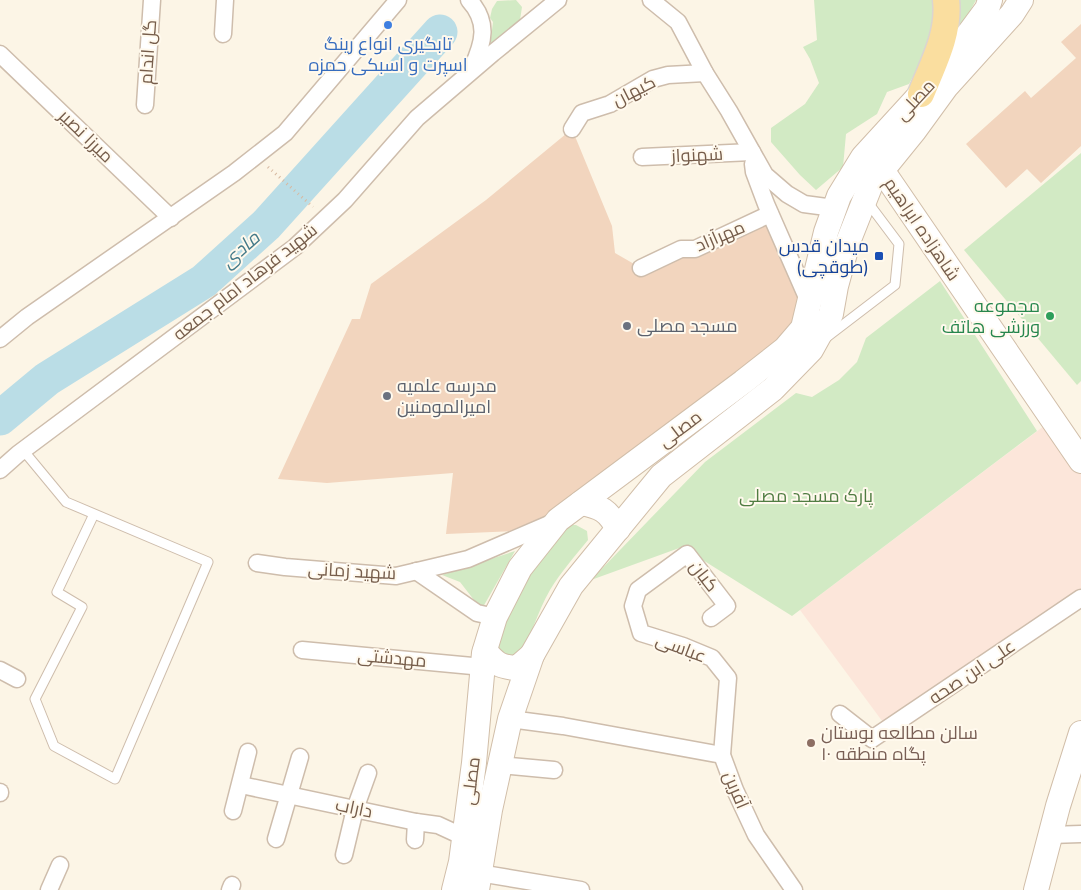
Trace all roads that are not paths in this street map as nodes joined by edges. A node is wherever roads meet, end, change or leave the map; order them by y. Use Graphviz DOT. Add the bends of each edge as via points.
graph roads {
  1 [pos="152,0"];
  2 [pos="225,0"];
  3 [pos="398,0"];
  4 [pos="469,0"];
  5 [pos="558,0"];
  6 [pos="651,0"];
  7 [pos="946,0"];
  8 [pos="990,0"];
  9 [pos="1022,0"];
  10 [pos="223,34"];
  11 [pos="0,54"];
  12 [pos="470,72"];
  13 [pos="705,72"];
  14 [pos="921,94"];
  15 [pos="145,105"];
  16 [pos="572,128"];
  17 [pos="752,152"];
  18 [pos="642,157"];
  19 [pos="882,170"];
  20 [pos="865,199"];
  21 [pos="834,208"];
  22 [pos="770,214"];
  23 [pos="171,218"];
  24 [pos="641,268"];
  25 [pos="809,302"];
  26 [pos="0,339"];
  27 [pos="811,350"];
  28 [pos="23,450"];
  29 [pos="1081,461"];
  30 [pos="0,470"];
  31 [pos="581,503"];
  32 [pos="94,514"];
  33 [pos="558,520"];
  34 [pos="618,529"];
  35 [pos="258,563"];
  36 [pos="416,571"];
  37 [pos="638,590"];
  38 [pos="1081,598"];
  39 [pos="495,617"];
  40 [pos="711,618"];
  41 [pos="302,650"];
  42 [pos="532,655"];
  43 [pos="484,659"];
  44 [pos="0,670"];
  45 [pos="728,678"];
  46 [pos="17,679"];
  47 [pos="840,714"];
  48 [pos="510,719"];
  49 [pos="1081,733"];
  50 [pos="248,752"];
  51 [pos="722,755"];
  52 [pos="300,756"];
  53 [pos="500,764"];
  54 [pos="554,770"];
  55 [pos="368,773"];
  56 [pos="241,785"];
  57 [pos="288,795"];
  58 [pos="355,809"];
  59 [pos="233,811"];
  60 [pos="416,822"];
  61 [pos="1081,834"];
  62 [pos="1050,835"];
  63 [pos="464,837"];
  64 [pos="276,839"];
  65 [pos="416,840"];
  66 [pos="344,855"];
  67 [pos="60,865"];
  68 [pos="478,882"];
  69 [pos="49,890"];
  70 [pos="454,890"];
  71 [pos="581,890"];
  72 [pos="794,890"];
  73 [pos="1036,890"];
  1 -- 15 [label="street, گل اندام"];
  2 -- 10 [label="street"];
  3 -- 23 [label="street" via="285,133"];
  4 -- 12 [label="street, شهید فرهاد امام جمعه" via="476,8 483,30 481,49"];
  5 -- 12 [label="street, شهید فرهاد امام جمعه"];
  6 -- 13 [label="street" via="678,22"];
  7 -- 14 [label="main road" via="940,49"];
  8 -- 14 [label="main road, مصلی" via="987,9"];
  9 -- 19 [label="main road, مصلی" via="946,86"];
  11 -- 23 [label="street, میرزا نصیر"];
  12 -- 28 [label="street, شهید فرهاد امام جمعه" via="417,118 345,200 295,248"];
  13 -- 16 [label="street, کیهان" via="653,78 610,104 582,113"];
  13 -- 17 [label="street"];
  14 -- 21 [label="main road, مصلی" via="863,158"];
  17 -- 18 [label="street, شهنواز"];
  17 -- 21 [label="street" via="765,175 787,194 804,204"];
  17 -- 22 [label="street" via="754,172"];
  19 -- 20 [label="main road, مصلی"];
  19 -- 29 [label="main road, شاهزاده ابراهیم"];
  20 -- 27 [label="main road, مصلی" via="848,242 830,314"];
  20 -- 27 [label="lane" via="899,244 895,285"];
  21 -- 25 [label="main road, مصلی"];
  22 -- 24 [label="street, مهرآزاد" via="695,249 681,249"];
  22 -- 25 [label="street"];
  23 -- 26 [label="street"];
  25 -- 31 [label="main road, مصلی" via="803,328 785,349"];
  27 -- 34 [label="main road, مصلی" via="772,389 661,476"];
  28 -- 30 [label="street, شهید فرهاد امام جمعه"];
  28 -- 32 [label="lane" via="66,502"];
  31 -- 33 [label="main road, مصلی"];
  31 -- 34 [label="main road" via="605,511"];
  32 -- 32 [label="lane" via="208,562 115,779 54,746 35,699 82,607 58,592"];
  33 -- 36 [label="street, شهید زمانی" via="468,559"];
  33 -- 39 [label="main road, مصلی" via="520,568"];
  34 -- 42 [label="main road, مصلی" via="571,586"];
  35 -- 36 [label="street, شهید زمانی" via="396,576"];
  36 -- 39 [label="street" via="477,613"];
  37 -- 40 [label="street, کیان" via="687,554 727,606"];
  37 -- 45 [label="street, عباسی" via="633,606 641,633 712,658"];
  38 -- 47 [label="street, علی ابن صحه" via="872,739"];
  39 -- 43 [label="main road, مصلی"];
  41 -- 43 [label="street, مهدشتی"];
  42 -- 43 [label="main road" via="518,668 505,668"];
  42 -- 48 [label="main road, مصلی"];
  43 -- 63 [label="main road, مصلی"];
  44 -- 46 [label="street"];
  45 -- 51 [label="street, آفرین"];
  48 -- 51 [label="street"];
  48 -- 53 [label="main road, مصلی"];
  49 -- 62 [label="main road"];
  50 -- 56 [label="street"];
  51 -- 72 [label="street, آفرین" via="756,835"];
  52 -- 57 [label="street"];
  53 -- 54 [label="street"];
  53 -- 68 [label="main road, مصلی"];
  55 -- 58 [label="street"];
  56 -- 57 [label="street, داراب"];
  56 -- 59 [label="street"];
  57 -- 58 [label="street, داراب"];
  57 -- 64 [label="street"];
  58 -- 60 [label="street, داراب"];
  58 -- 66 [label="street"];
  60 -- 63 [label="street, داراب" via="438,825"];
  60 -- 65 [label="street"];
  61 -- 62 [label="street"];
  62 -- 73 [label="main road"];
  63 -- 70 [label="main road, مصلی"];
  67 -- 69 [label="street"];
  68 -- 71 [label="street"];
}
